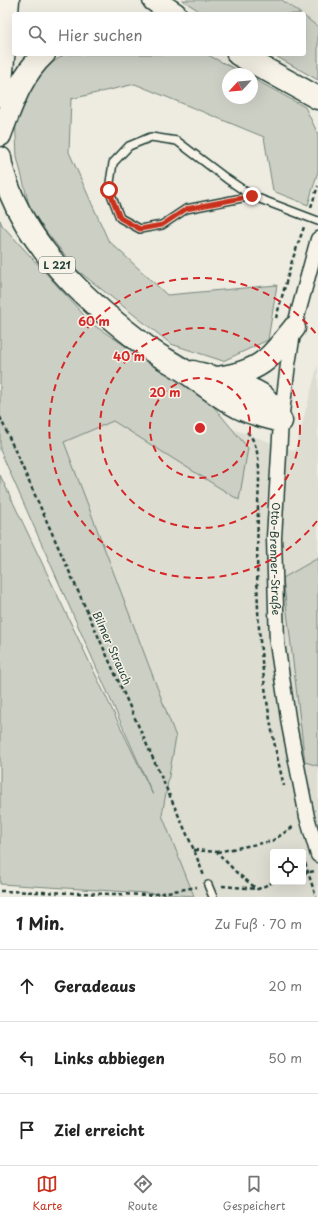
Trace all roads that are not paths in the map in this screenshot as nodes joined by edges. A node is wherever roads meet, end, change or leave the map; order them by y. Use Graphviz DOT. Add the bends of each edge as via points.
graph roads {
  1 [pos="8,0"];
  2 [pos="154,0"];
  3 [pos="172,12"];
  4 [pos="42,56"];
  5 [pos="242,56"];
  6 [pos="0,95"];
  7 [pos="318,98"];
  8 [pos="0,135"];
  9 [pos="0,158"];
  10 [pos="252,196"];
  11 [pos="318,221"];
  12 [pos="318,239"];
  13 [pos="294,328"];
  14 [pos="184,370"];
  15 [pos="218,378"];
  16 [pos="281,421"];
  17 [pos="318,855"];
  18 [pos="208,885"];
  19 [pos="213,897"];
  1 -- 6 [label="highway"];
  2 -- 3 [label="highway"];
  4 -- 8 [label="highway" via="18,89"];
  5 -- 7 [label="highway"];
  9 -- 14 [label="highway, L 221" via="6,183 17,209 33,236 73,284 103,313 148,348"];
  10 -- 10 [label="lane" via="186,209 162,225 140,229 120,218 109,190 113,163 129,146 150,137 177,140"];
  10 -- 11 [label="lane"];
  12 -- 13 [label="street, Otto-Brenner-Straße"];
  13 -- 15 [label="highway, L 221" via="267,359 239,374"];
  13 -- 16 [label="street, Otto-Brenner-Straße"];
  14 -- 15 [label="highway, L 221"];
  14 -- 16 [label="highway, L 221" via="239,408"];
  15 -- 16 [label="highway, L 221" via="262,395"];
  16 -- 17 [label="street, Otto-Brenner-Straße" via="274,538 277,643 288,724 307,817"];
  18 -- 19 [label="lane"];
}
